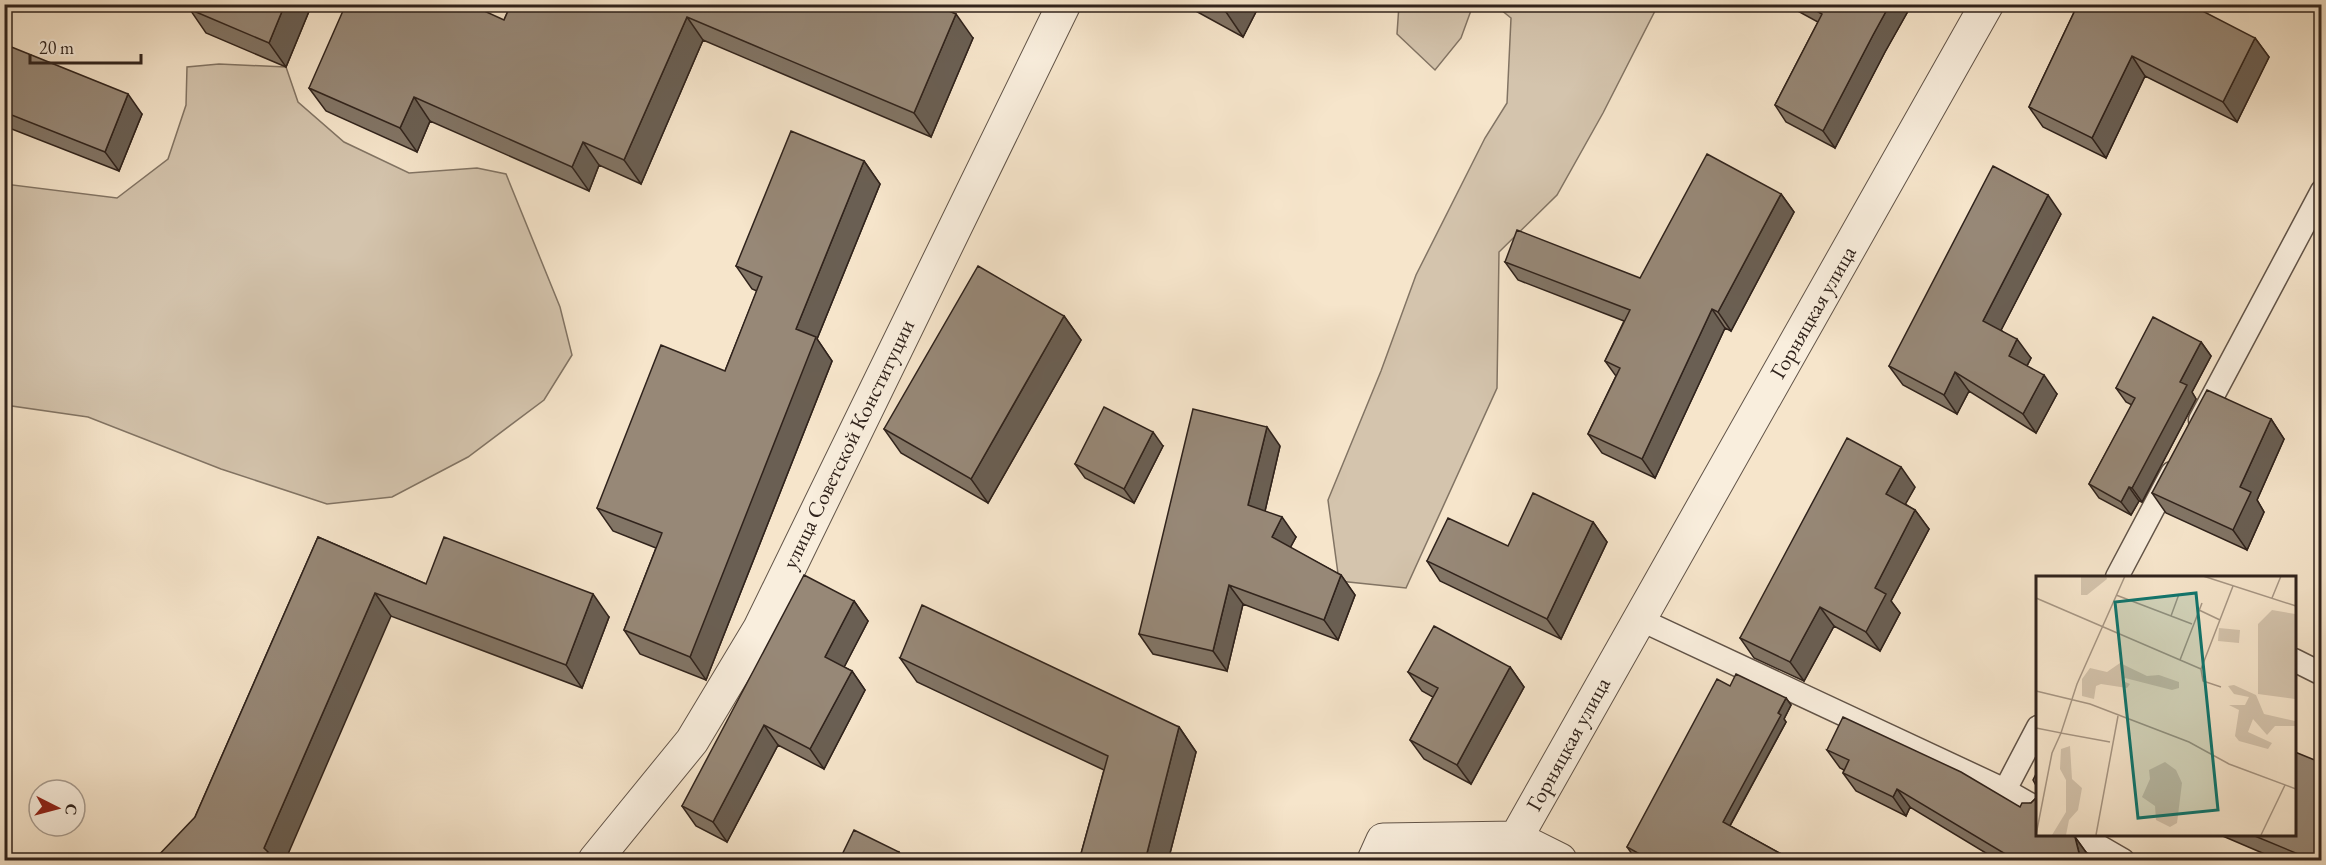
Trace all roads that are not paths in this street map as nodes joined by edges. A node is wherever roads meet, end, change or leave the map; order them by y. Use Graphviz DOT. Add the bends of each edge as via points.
graph roads {
  1 [pos="1064,4"];
  2 [pos="1987,4"];
  3 [pos="2322,191"];
  4 [pos="2192,435"];
  5 [pos="2182,455"];
  6 [pos="2119,576"];
  7 [pos="1639,619"];
  8 [pos="2296,661"];
  9 [pos="2322,674"];
  10 [pos="2036,731"];
  11 [pos="2005,790"];
  12 [pos="2036,808"];
  13 [pos="2080,835"];
  14 [pos="1516,838"];
  15 [pos="1379,850"];
  16 [pos="595,861"];
  17 [pos="1560,861"];
  18 [pos="2123,861"];
  1 -- 16 [label="street, улица Советской Конституции" via="760,628 692,741"];
  2 -- 7 [label="street, Горняцкая улица"];
  3 -- 4 [label="lane"];
  5 -- 6 [label="lane"];
  7 -- 11 [label="lane"];
  7 -- 14 [label="street, Горняцкая улица"];
  8 -- 9 [label="lane"];
  10 -- 11 [label="lane"];
  11 -- 12 [label="lane"];
  13 -- 18 [label="lane"];
  14 -- 15 [label="street"];
  14 -- 17 [label="street"];
}
